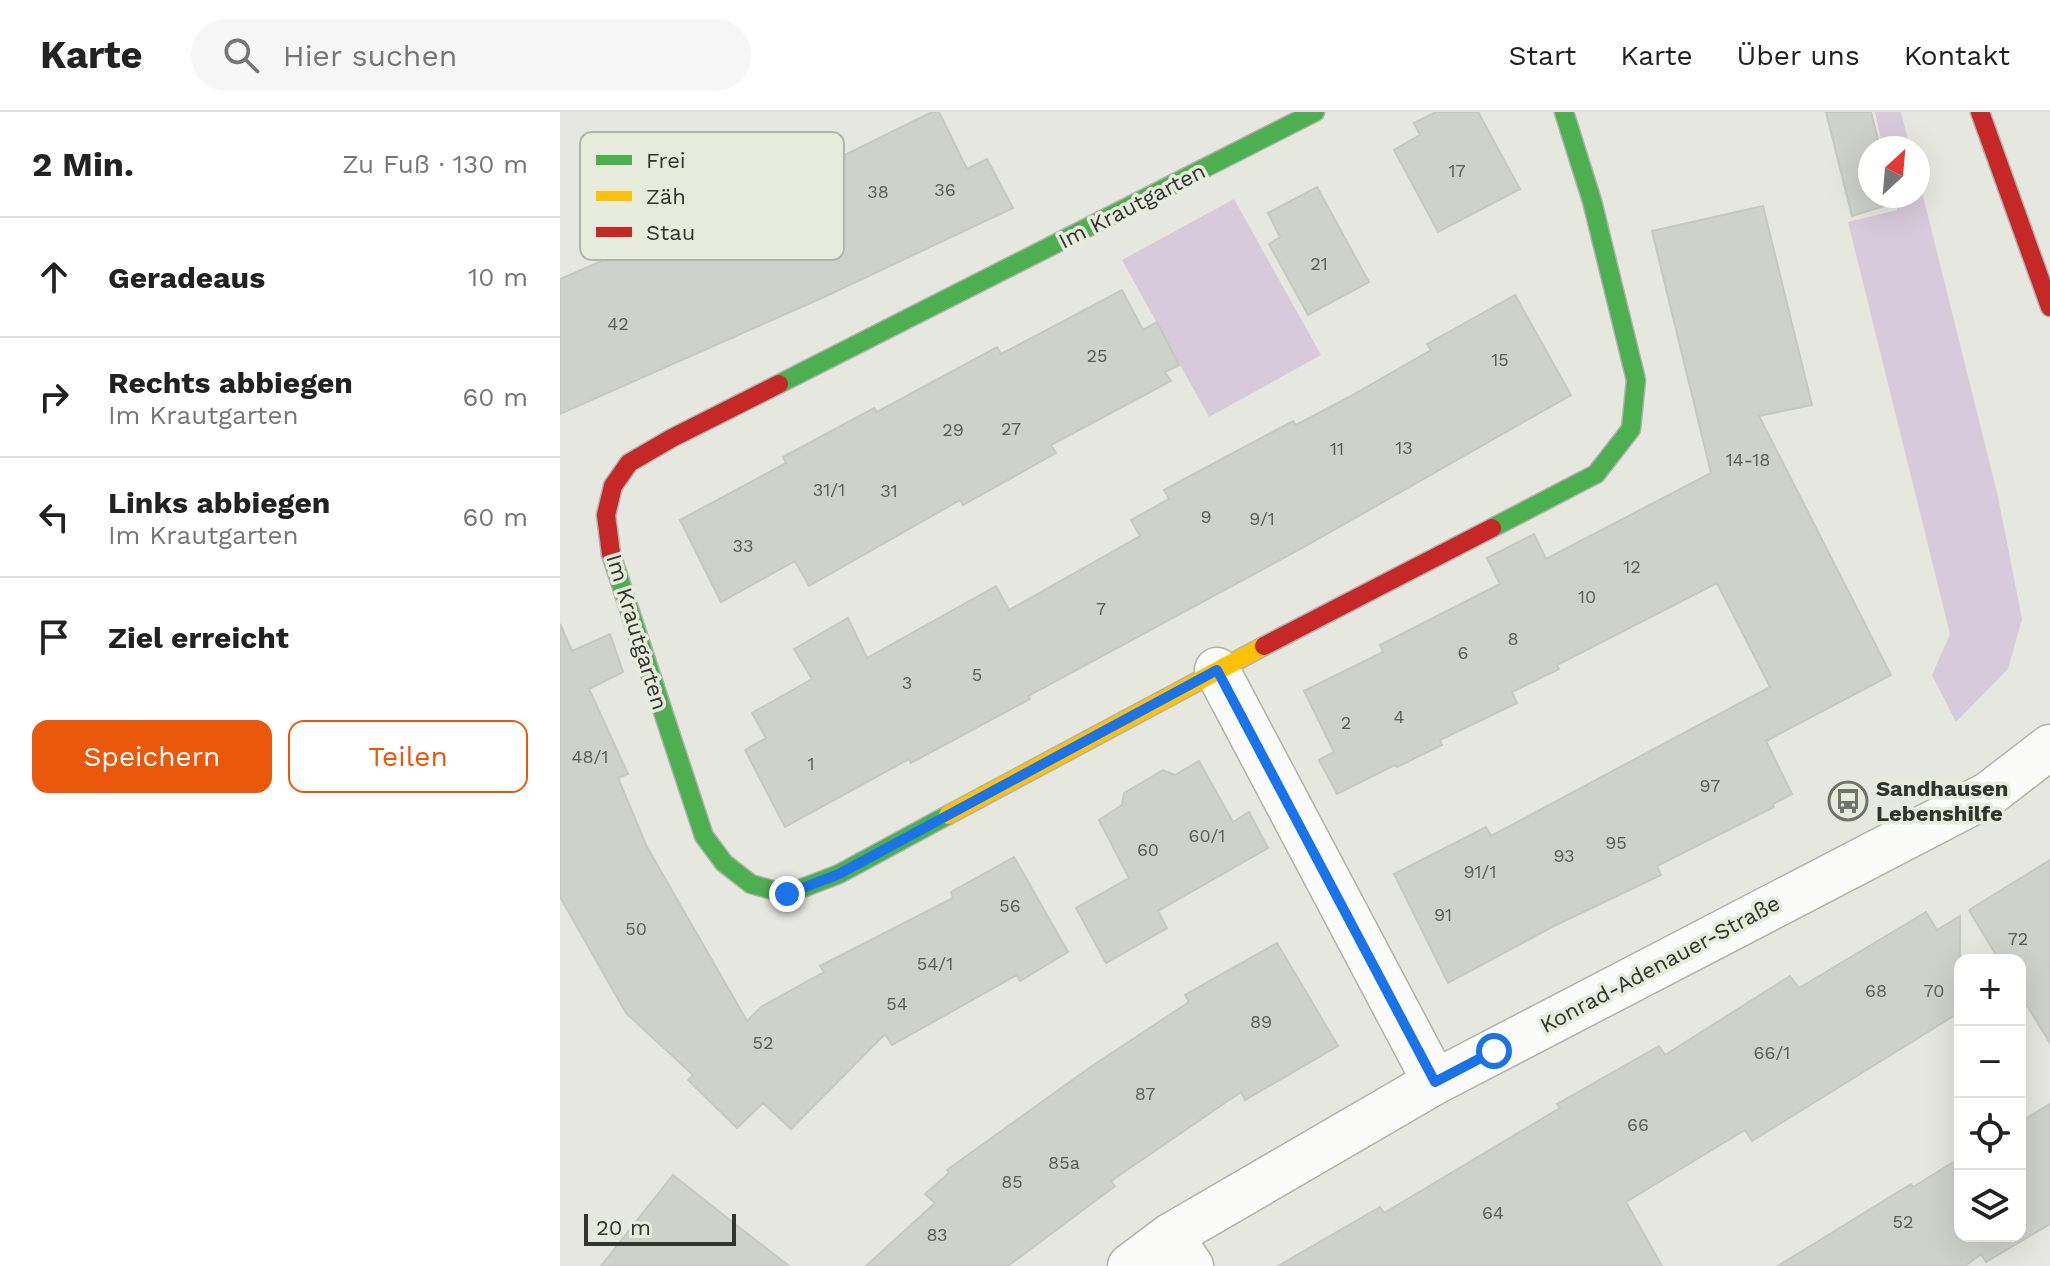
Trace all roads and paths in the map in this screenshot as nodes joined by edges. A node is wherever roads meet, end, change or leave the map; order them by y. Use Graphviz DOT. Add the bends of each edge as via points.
graph roads {
  1 [pos="1315,112"];
  2 [pos="1564,112"];
  3 [pos="1980,112"];
  4 [pos="2050,307"];
  5 [pos="1217,670"];
  6 [pos="2050,747"];
  7 [pos="2050,782"];
  8 [pos="1989,794"];
  9 [pos="1435,1082"];
  10 [pos="1180,1251"];
  11 [pos="1130,1266"];
  1 -- 5 [label="street, Im Krautgarten" via="672,438 629,463 613,486 606,515 613,565 704,836 724,863 751,884 787,894 839,874"];
  2 -- 5 [label="street, Im Krautgarten" via="1636,380 1631,429 1596,474"];
  3 -- 4 [label="street"];
  5 -- 9 [label="street"];
  6 -- 8 [label="street, Konrad-Adenauer-Straße"];
  7 -- 8 [label="street, Konrad-Adenauer-Straße"];
  8 -- 9 [label="street, Konrad-Adenauer-Straße"];
  9 -- 10 [label="street, Konrad-Adenauer-Straße"];
  10 -- 11 [label="street, Konrad-Adenauer-Straße"];
}
